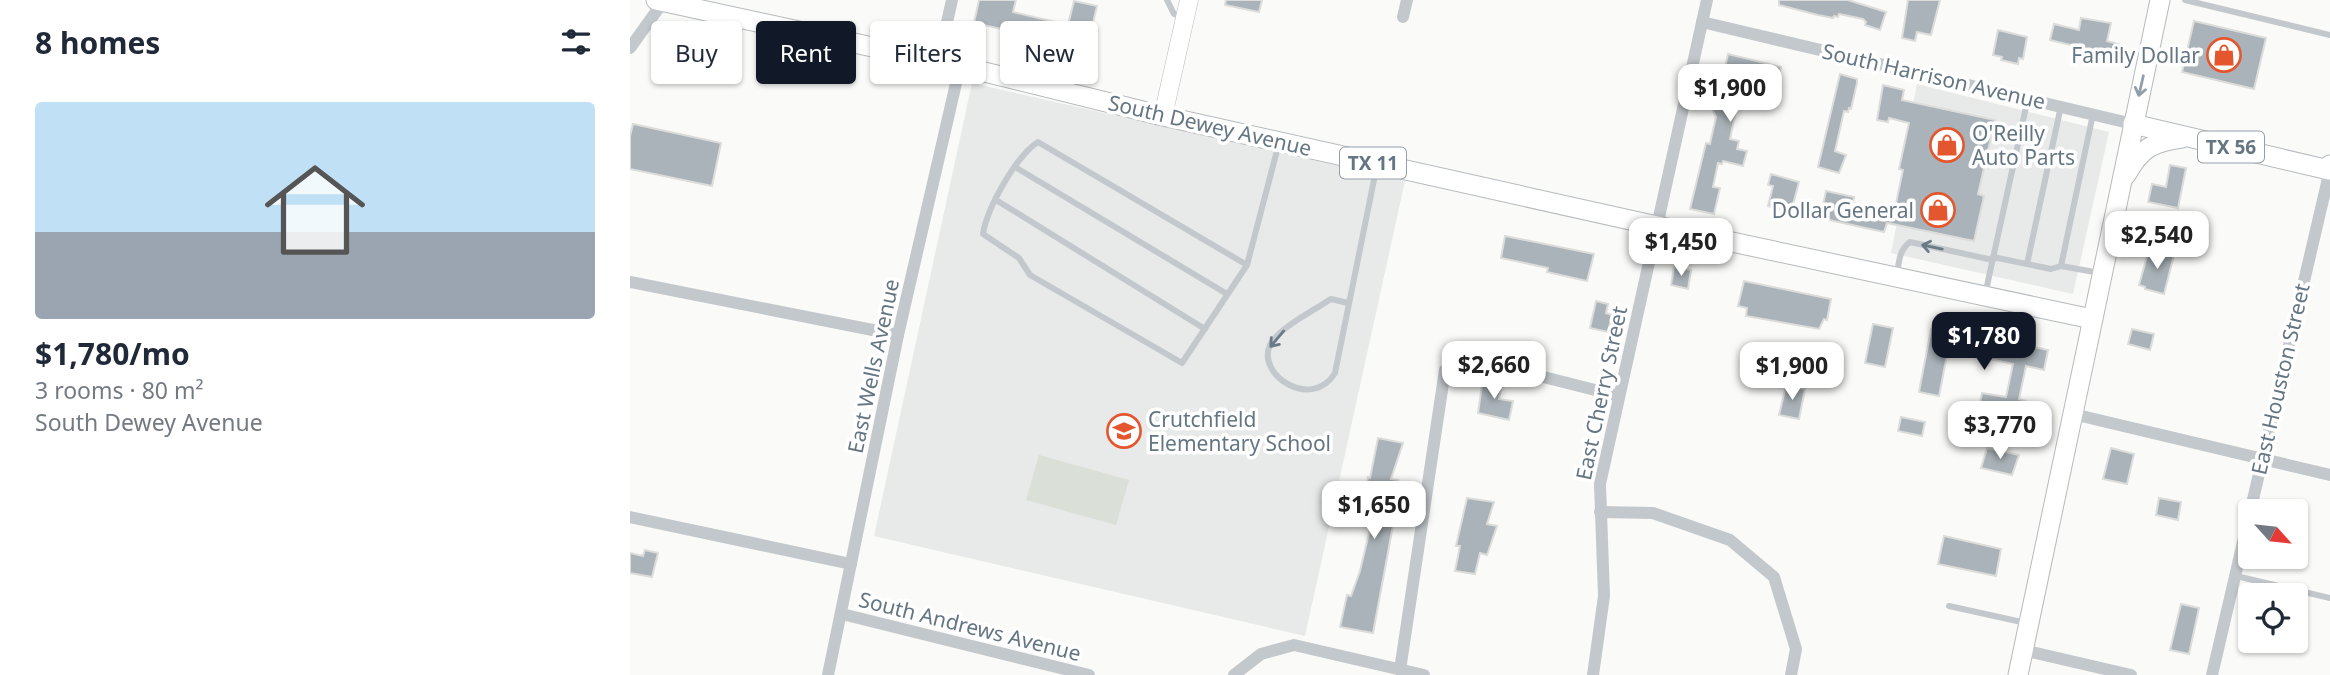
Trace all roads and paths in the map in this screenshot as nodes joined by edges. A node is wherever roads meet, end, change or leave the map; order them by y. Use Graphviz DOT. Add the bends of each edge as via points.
graph roads {
  1 [pos="953,0"];
  2 [pos="1167,0"];
  3 [pos="1407,0"];
  4 [pos="1707,0"];
  5 [pos="2161,0"];
  6 [pos="2185,0"];
  7 [pos="660,1"];
  8 [pos="1187,8"];
  9 [pos="1403,17"];
  10 [pos="948,21"];
  11 [pos="1702,22"];
  12 [pos="2330,35"];
  13 [pos="870,47"];
  14 [pos="630,48"];
  15 [pos="986,72"];
  16 [pos="956,84"];
  17 [pos="2028,99"];
  18 [pos="2061,106"];
  19 [pos="2093,114"];
  20 [pos="1163,116"];
  21 [pos="2133,124"];
  22 [pos="2188,137"];
  23 [pos="1280,142"];
  24 [pos="1377,163"];
  25 [pos="1015,167"];
  26 [pos="2330,168"];
  27 [pos="2119,188"];
  28 [pos="996,200"];
  29 [pos="1657,226"];
  30 [pos="1993,258"];
  31 [pos="2027,264"];
  32 [pos="1247,265"];
  33 [pos="2062,266"];
  34 [pos="2102,274"];
  35 [pos="1896,277"];
  36 [pos="630,282"];
  37 [pos="1227,295"];
  38 [pos="1984,297"];
  39 [pos="1348,303"];
  40 [pos="2092,319"];
  41 [pos="1205,329"];
  42 [pos="898,335"];
  43 [pos="1619,396"];
  44 [pos="2073,414"];
  45 [pos="2261,458"];
  46 [pos="2330,475"];
  47 [pos="1600,512"];
  48 [pos="630,517"];
  49 [pos="851,564"];
  50 [pos="2234,576"];
  51 [pos="2330,598"];
  52 [pos="1949,606"];
  53 [pos="842,614"];
  54 [pos="2029,624"];
  55 [pos="2023,650"];
  56 [pos="1399,670"];
  57 [pos="828,675"];
  58 [pos="1089,675"];
  59 [pos="1234,675"];
  60 [pos="1424,675"];
  61 [pos="1592,675"];
  62 [pos="1791,675"];
  63 [pos="2018,675"];
  64 [pos="2131,675"];
  65 [pos="2212,675"];
  1 -- 10 [label="street"];
  2 -- 8 [label="lane" via="1174,14"];
  3 -- 9 [label="street"];
  4 -- 11 [label="street, East Cherry Street"];
  5 -- 21 [label="main road, one-way"];
  6 -- 12 [label="lane"];
  7 -- 13 [label="main road, South Dewey Avenue / TX 11"];
  7 -- 14 [label="street"];
  8 -- 20 [label="street"];
  11 -- 17 [label="street, South Harrison Avenue"];
  11 -- 29 [label="street, East Cherry Street"];
  15 -- 20 [label="main road, South Dewey Avenue / TX 11"];
  16 -- 42 [label="street, East Wells Avenue"];
  17 -- 18 [label="street, South Harrison Avenue"];
  17 -- 30 [label="lane"];
  18 -- 19 [label="street, South Harrison Avenue"];
  18 -- 31 [label="lane"];
  19 -- 21 [label="street, South Harrison Avenue"];
  19 -- 33 [label="lane"];
  20 -- 23 [label="main road, South Dewey Avenue / TX 11"];
  21 -- 22 [label="main road, South Harrison Avenue / TX 56"];
  21 -- 27 [label="main road"];
  22 -- 26 [label="main road, South Harrison Avenue / TX 56"];
  22 -- 27 [label="main road" via="2149,146 2135,158"];
  23 -- 24 [label="main road, South Dewey Avenue / TX 11"];
  23 -- 32 [label="lane"];
  24 -- 29 [label="main road, South Dewey Avenue / TX 11"];
  24 -- 39 [label="lane"];
  25 -- 28 [label="lane"];
  25 -- 32 [label="lane" via="1038,142"];
  25 -- 37 [label="lane"];
  26 -- 45 [label="street, East Houston Street"];
  27 -- 34 [label="main road"];
  28 -- 41 [label="lane"];
  28 -- 41 [label="lane" via="983,234 1019,258 1030,275 1182,363"];
  29 -- 35 [label="main road, South Dewey Avenue / TX 11"];
  29 -- 43 [label="street, East Cherry Street"];
  30 -- 31 [label="lane"];
  30 -- 35 [label="lane, one-way" via="1910,243 1901,254"];
  30 -- 38 [label="lane"];
  31 -- 33 [label="lane" via="2051,269"];
  32 -- 37 [label="lane"];
  33 -- 34 [label="lane"];
  34 -- 40 [label="main road"];
  35 -- 38 [label="main road, South Dewey Avenue / TX 11"];
  36 -- 42 [label="street"];
  37 -- 41 [label="lane"];
  38 -- 40 [label="main road, South Dewey Avenue / TX 11"];
  39 -- 39 [label="lane, one-way" via="1331,299 1277,335 1267,358 1276,376 1301,390 1320,389 1329,383 1335,373"];
  40 -- 44 [label="main road"];
  42 -- 49 [label="street, East Wells Avenue"];
  43 -- 47 [label="street, East Cherry Street" via="1600,484"];
  43 -- 56 [label="street" via="1468,358 1446,370"];
  44 -- 45 [label="street"];
  44 -- 54 [label="main road"];
  45 -- 46 [label="street"];
  45 -- 50 [label="street, East Houston Street"];
  47 -- 61 [label="street, East Cherry Street" via="1604,596"];
  47 -- 62 [label="street" via="1653,513 1730,540 1774,577 1796,649"];
  48 -- 49 [label="street, South Andrews Avenue"];
  49 -- 53 [label="street, East Wells Avenue"];
  50 -- 51 [label="lane"];
  50 -- 65 [label="street, East Houston Street"];
  52 -- 54 [label="lane"];
  53 -- 57 [label="street, East Wells Avenue"];
  53 -- 58 [label="street, South Andrews Avenue"];
  54 -- 55 [label="main road"];
  55 -- 63 [label="main road"];
  55 -- 64 [label="street"];
  56 -- 59 [label="street" via="1294,645 1261,654"];
  56 -- 60 [label="street"];
}
